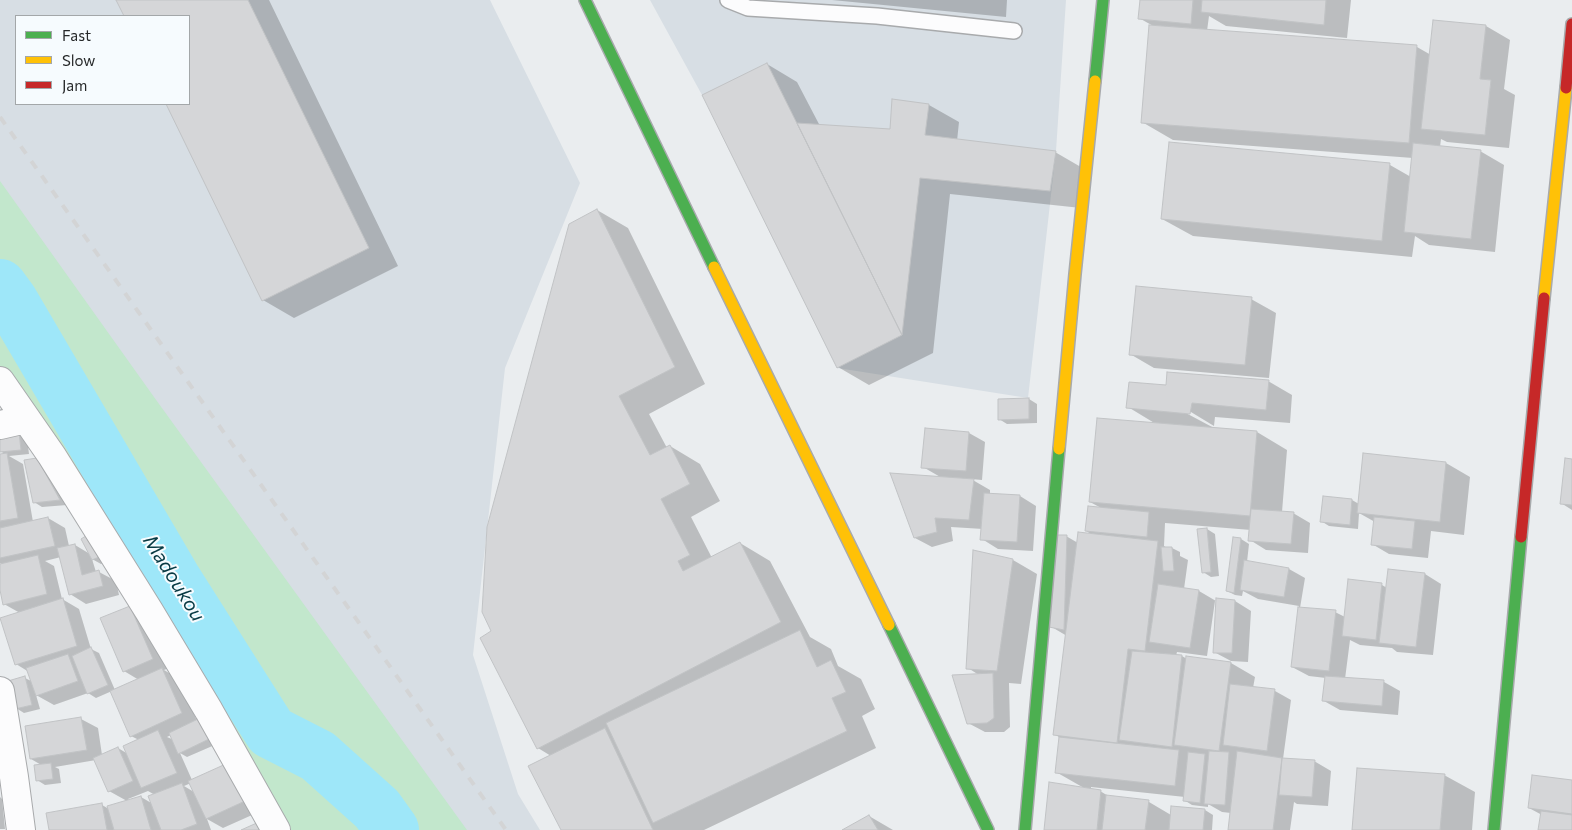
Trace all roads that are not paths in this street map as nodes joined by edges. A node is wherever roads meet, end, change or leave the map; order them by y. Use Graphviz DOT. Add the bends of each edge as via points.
graph roads {
  1 [pos="585,0"];
  2 [pos="728,0"];
  3 [pos="1103,0"];
  4 [pos="1572,24"];
  5 [pos="1014,31"];
  6 [pos="0,381"];
  7 [pos="26,419"];
  8 [pos="0,425"];
  9 [pos="0,691"];
  10 [pos="7,778"];
  11 [pos="20,830"];
  12 [pos="276,830"];
  13 [pos="988,830"];
  14 [pos="1025,830"];
  15 [pos="1494,830"];
  1 -- 13 [label="street"];
  2 -- 5 [label="lane" via="748,8 877,16"];
  3 -- 14 [label="street"];
  4 -- 15 [label="street"];
  6 -- 7 [label="street"];
  7 -- 8 [label="street"];
  7 -- 12 [label="street" via="149,611"];
  9 -- 10 [label="street"];
  10 -- 11 [label="street"];
}
